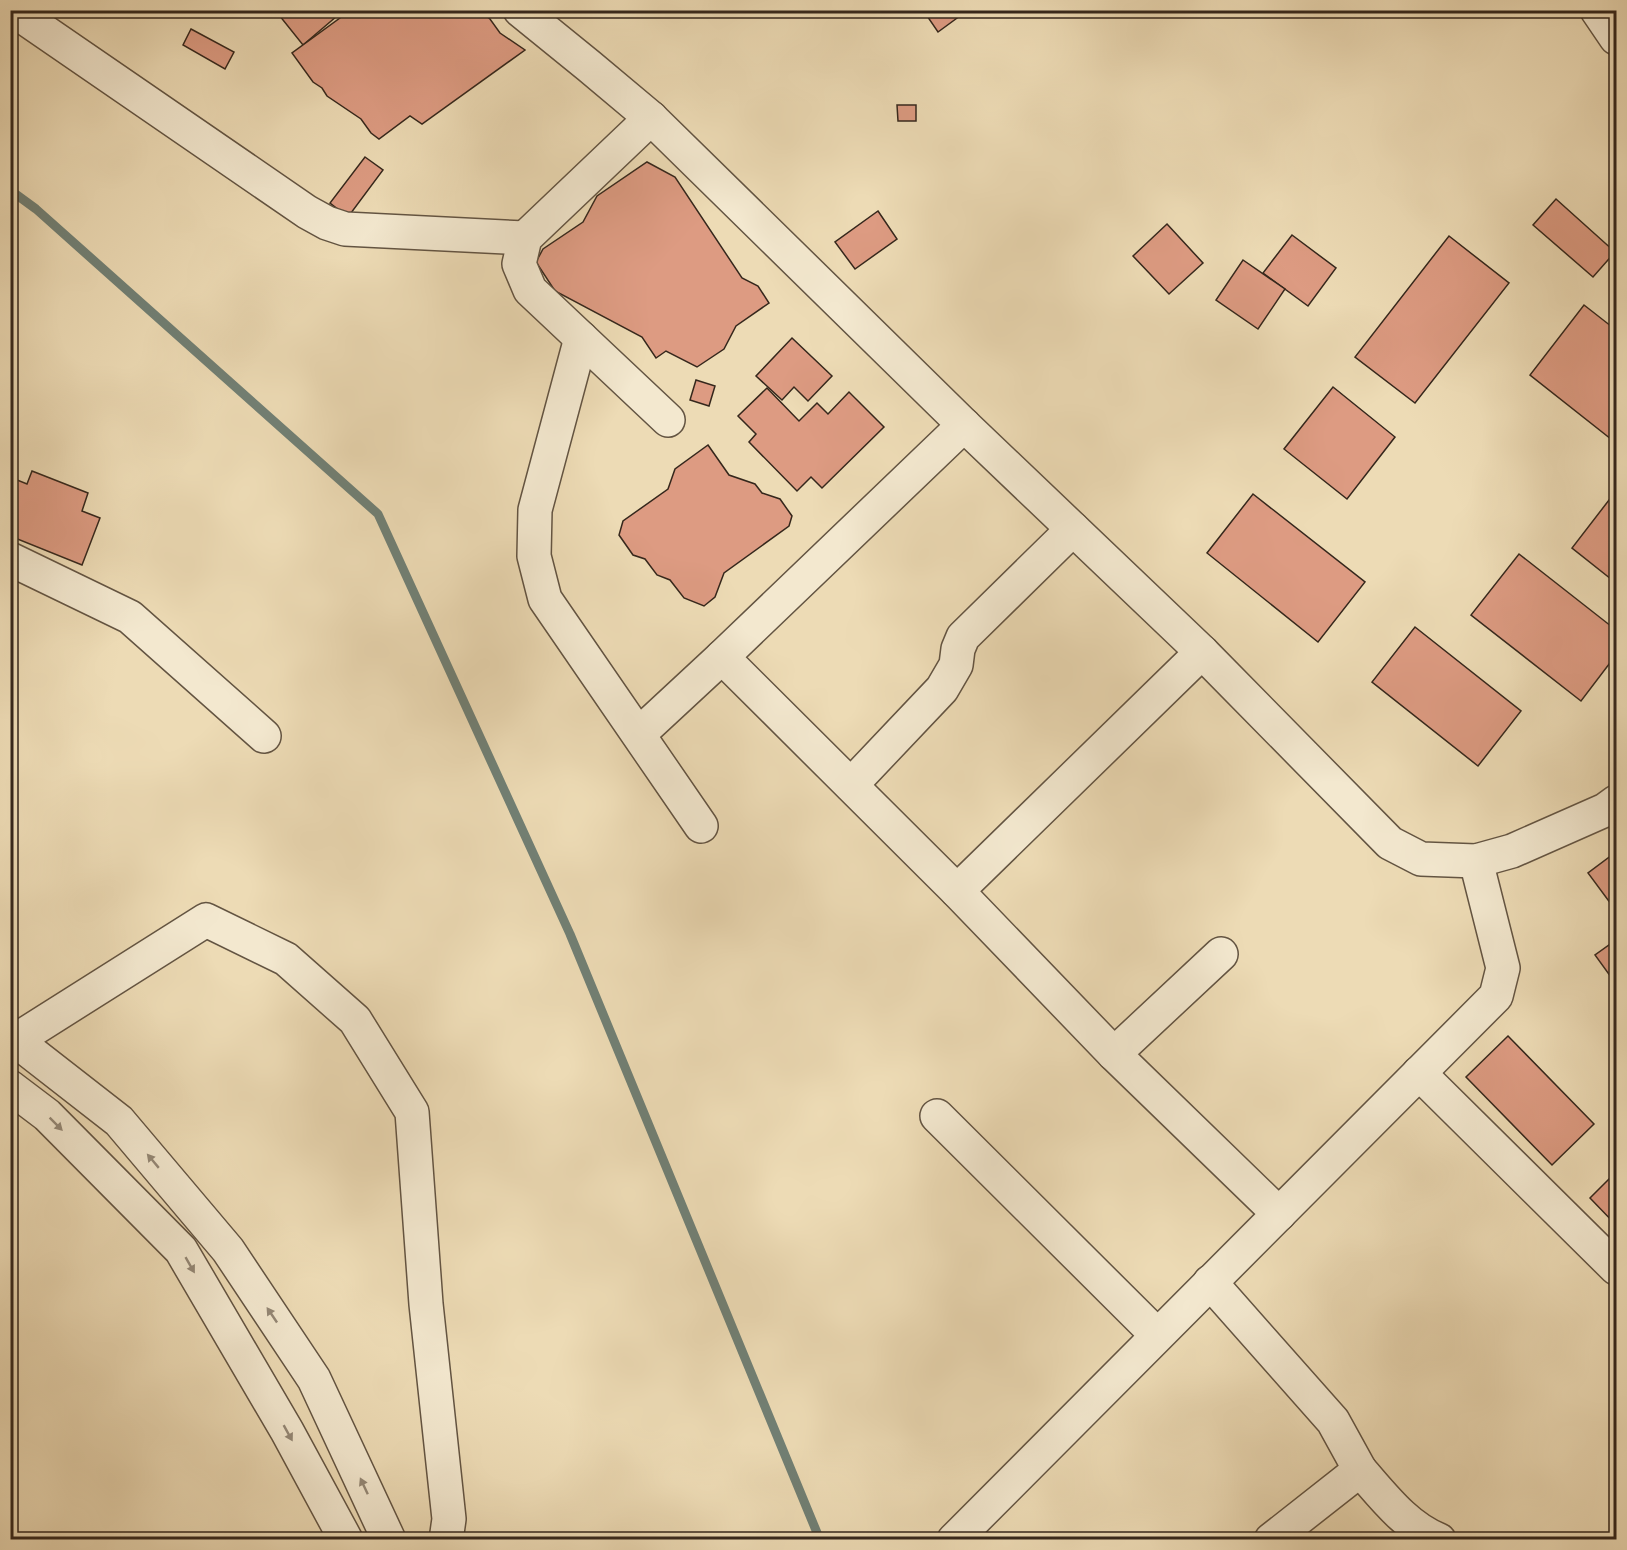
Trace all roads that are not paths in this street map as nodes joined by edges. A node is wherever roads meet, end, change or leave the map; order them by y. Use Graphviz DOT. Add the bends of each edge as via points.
graph roads {
  1 [pos="13,10"];
  2 [pos="520,10"];
  3 [pos="1598,10"];
  4 [pos="1617,38"];
  5 [pos="651,118"];
  6 [pos="525,238"];
  7 [pos="580,338"];
  8 [pos="668,420"];
  9 [pos="964,425"];
  10 [pos="1073,529"];
  11 [pos="10,559"];
  12 [pos="1202,652"];
  13 [pos="722,657"];
  14 [pos="639,734"];
  15 [pos="264,736"];
  16 [pos="851,785"];
  17 [pos="1617,802"];
  18 [pos="701,826"];
  19 [pos="1476,861"];
  20 [pos="957,891"];
  21 [pos="1221,954"];
  22 [pos="13,1038"];
  23 [pos="1114,1054"];
  24 [pos="1419,1073"];
  25 [pos="10,1087"];
  26 [pos="937,1116"];
  27 [pos="1279,1214"];
  28 [pos="1617,1268"];
  29 [pos="1210,1282"];
  30 [pos="1157,1335"];
  31 [pos="1360,1470"];
  32 [pos="346,1539"];
  33 [pos="388,1539"];
  34 [pos="446,1539"];
  35 [pos="954,1539"];
  36 [pos="1271,1539"];
  37 [pos="1439,1539"];
  1 -- 6 [label="street" via="327,223 345,230"];
  2 -- 5 [label="street"];
  3 -- 4 [label="street"];
  5 -- 6 [label="street"];
  5 -- 9 [label="street"];
  6 -- 7 [label="street" via="519,264 530,290"];
  7 -- 8 [label="street"];
  7 -- 14 [label="street" via="535,510 534,556 545,599"];
  9 -- 10 [label="street"];
  9 -- 13 [label="street"];
  10 -- 12 [label="street"];
  10 -- 16 [label="street" via="963,638 956,665 942,689"];
  11 -- 15 [label="street" via="130,617"];
  12 -- 19 [label="street" via="1390,843 1421,859"];
  12 -- 20 [label="street"];
  13 -- 14 [label="street"];
  13 -- 16 [label="street"];
  14 -- 18 [label="street"];
  16 -- 20 [label="street"];
  17 -- 19 [label="street" via="1512,851"];
  19 -- 24 [label="street" via="1503,969 1496,996"];
  20 -- 23 [label="street"];
  21 -- 23 [label="street"];
  33 -- 22 [label="street, one-way" via="314,1379 228,1250 119,1121"];
  22 -- 34 [label="street" via="206,920 286,959 355,1020 412,1112 426,1304 449,1519"];
  23 -- 27 [label="street"];
  24 -- 27 [label="street"];
  24 -- 28 [label="street"];
  25 -- 32 [label="street, one-way" via="47,1115 182,1250"];
  26 -- 30 [label="street"];
  27 -- 29 [label="street"];
  29 -- 30 [label="street"];
  29 -- 31 [label="street" via="1333,1421"];
  30 -- 35 [label="street"];
  31 -- 36 [label="street"];
  31 -- 37 [label="street" via="1395,1509 1424,1534"];
}
